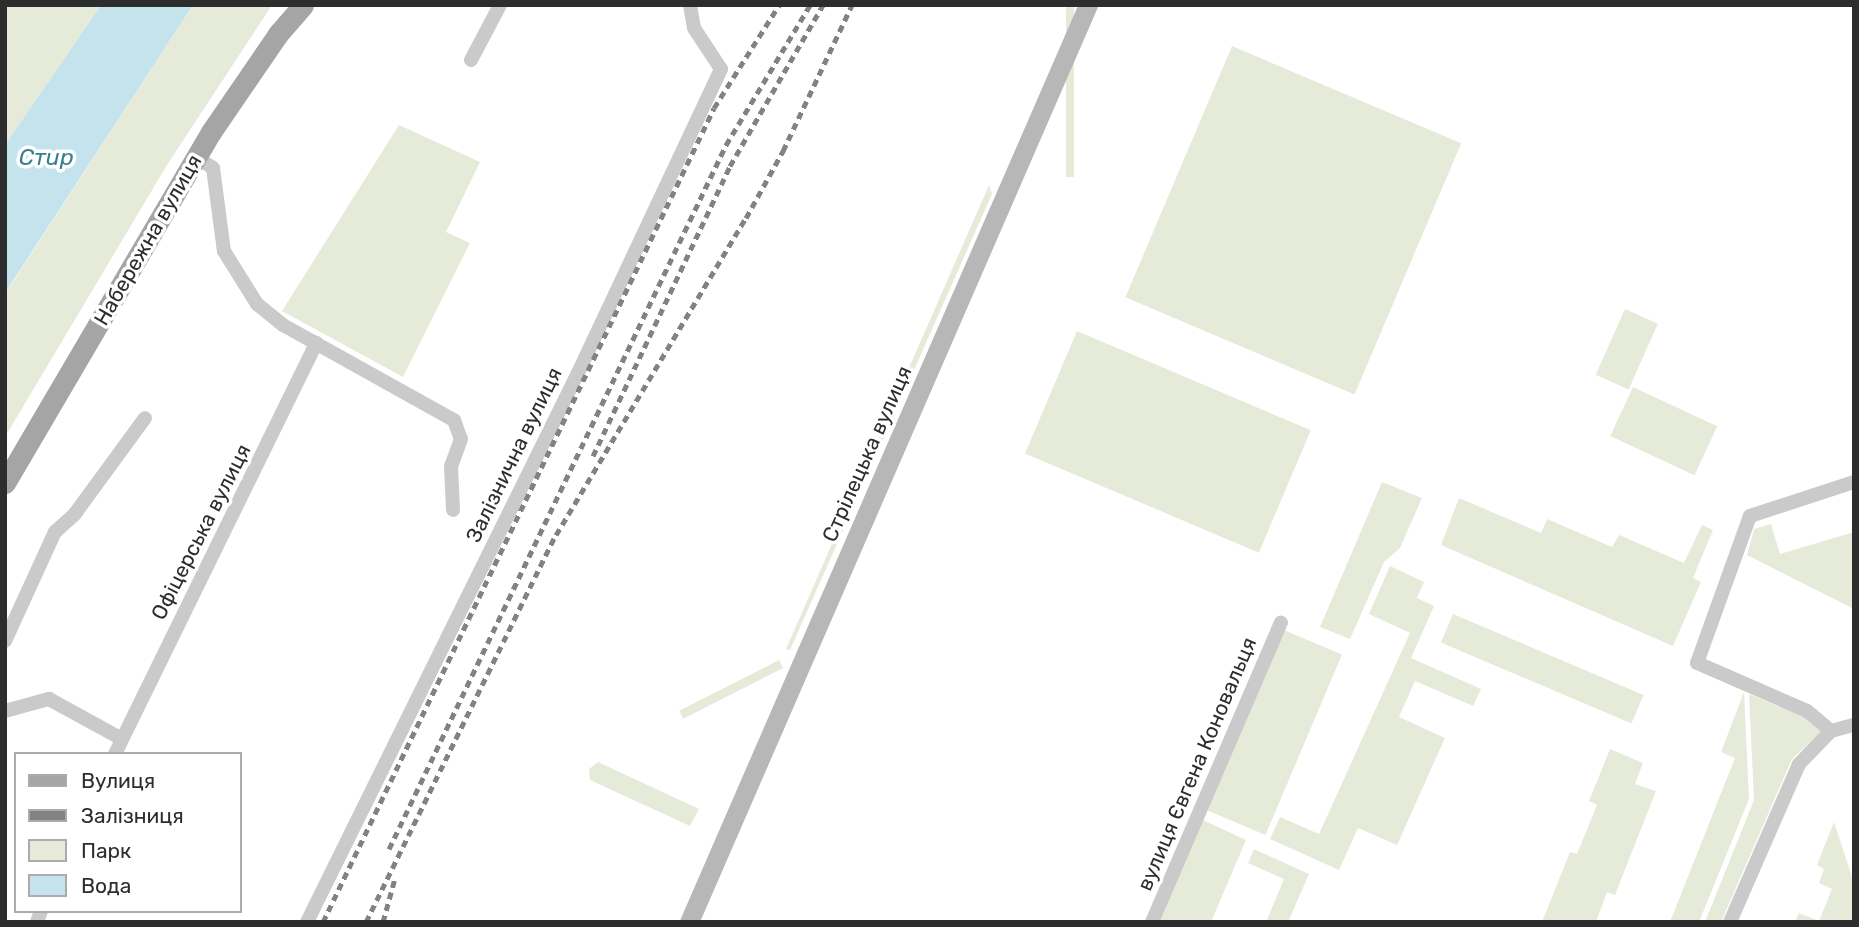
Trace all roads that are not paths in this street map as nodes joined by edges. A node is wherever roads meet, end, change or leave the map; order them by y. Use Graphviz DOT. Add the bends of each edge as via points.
graph roads {
  1 [pos="303,5"];
  2 [pos="500,5"];
  3 [pos="690,5"];
  4 [pos="1088,5"];
  5 [pos="471,60"];
  6 [pos="196,157"];
  7 [pos="316,343"];
  8 [pos="145,418"];
  9 [pos="1854,482"];
  10 [pos="5,483"];
  11 [pos="453,510"];
  12 [pos="1281,623"];
  13 [pos="5,641"];
  14 [pos="5,711"];
  15 [pos="1854,725"];
  16 [pos="1831,731"];
  17 [pos="122,739"];
  18 [pos="116,752"];
  19 [pos="307,922"];
  20 [pos="688,922"];
  21 [pos="1152,922"];
  22 [pos="1730,922"];
  1 -- 6 [label="main road, Набережна вулиця" via="278,34"];
  2 -- 5 [label="street"];
  3 -- 19 [label="street, Залізнична вулиця" via="694,28 721,69 578,373"];
  4 -- 20 [label="street, Стрілецька вулиця"];
  6 -- 7 [label="street, Залізнична вулиця" via="213,168 224,251 240,282 257,304"];
  6 -- 10 [label="main road, Набережна вулиця"];
  7 -- 11 [label="street, Залізнична вулиця" via="454,420 461,439 451,466"];
  7 -- 17 [label="street, Офіцерська вулиця"];
  8 -- 13 [label="street" via="74,515 55,532"];
  9 -- 16 [label="street" via="1750,516 1697,663 1807,711"];
  12 -- 21 [label="street, вулиця Євгена Коновальця"];
  14 -- 17 [label="street" via="49,699"];
  15 -- 16 [label="street"];
  16 -- 22 [label="street" via="1811,749 1790,780"];
  17 -- 18 [label="street, Офіцерська вулиця"];
}
